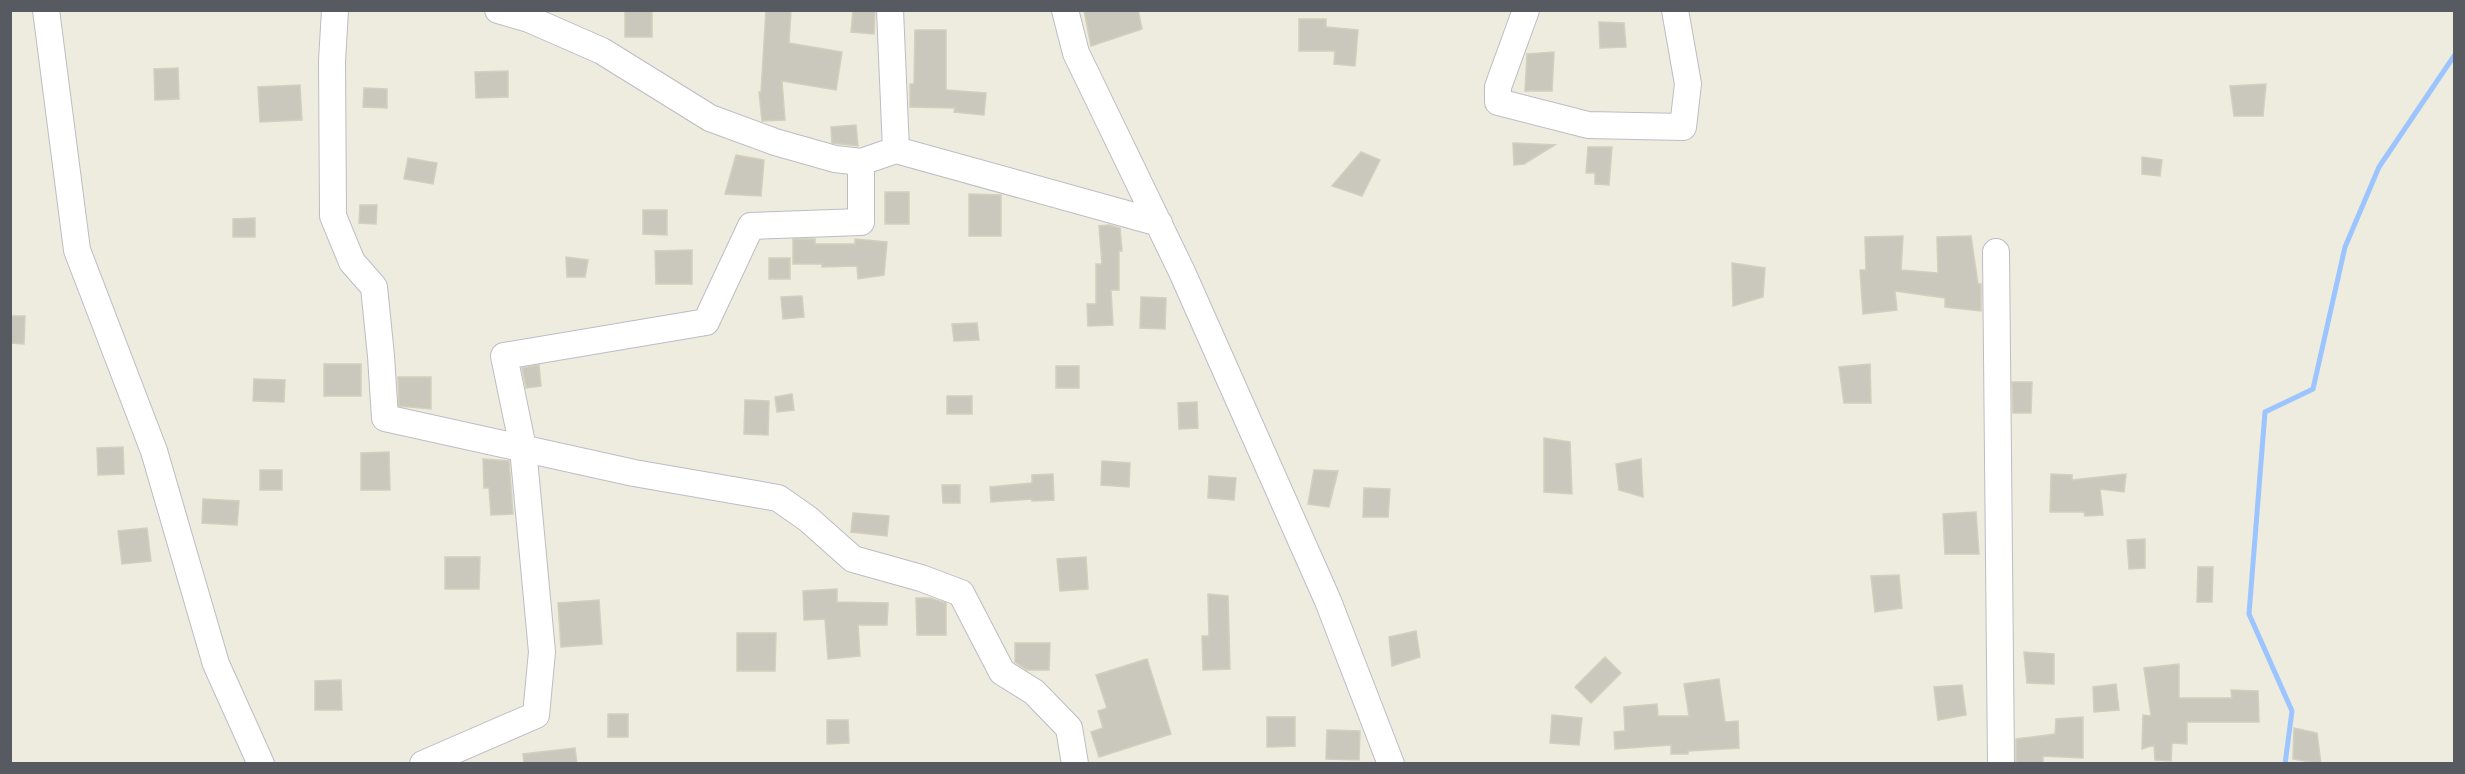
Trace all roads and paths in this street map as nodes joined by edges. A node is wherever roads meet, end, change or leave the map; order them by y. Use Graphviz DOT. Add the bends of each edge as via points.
graph roads {
  1 [pos="46,10"];
  2 [pos="334,10"];
  3 [pos="498,10"];
  4 [pos="890,10"];
  5 [pos="1065,10"];
  6 [pos="1526,10"];
  7 [pos="1675,10"];
  8 [pos="896,150"];
  9 [pos="861,162"];
  10 [pos="1159,223"];
  11 [pos="1996,252"];
  12 [pos="523,448"];
  13 [pos="261,764"];
  14 [pos="423,764"];
  15 [pos="1075,764"];
  16 [pos="1391,764"];
  17 [pos="2001,764"];
  1 -- 13 [label="street" via="77,250 154,451 216,664"];
  2 -- 12 [label="street" via="333,216 352,262 374,287 385,418"];
  3 -- 9 [label="street" via="602,51 710,118 776,142"];
  4 -- 8 [label="street"];
  5 -- 10 [label="street" via="1076,53"];
  6 -- 7 [label="street" via="1498,87 1498,102 1588,125 1683,127 1688,84"];
  8 -- 9 [label="street"];
  8 -- 10 [label="street"];
  9 -- 12 [label="street" via="861,222 751,226 706,322 504,356"];
  10 -- 16 [label="street" via="1328,602"];
  11 -- 17 [label="street"];
  12 -- 14 [label="street" via="542,652 536,715"];
  12 -- 15 [label="street" via="634,473 778,498 853,559 961,593 1002,672 1034,692 1069,728"];
}
